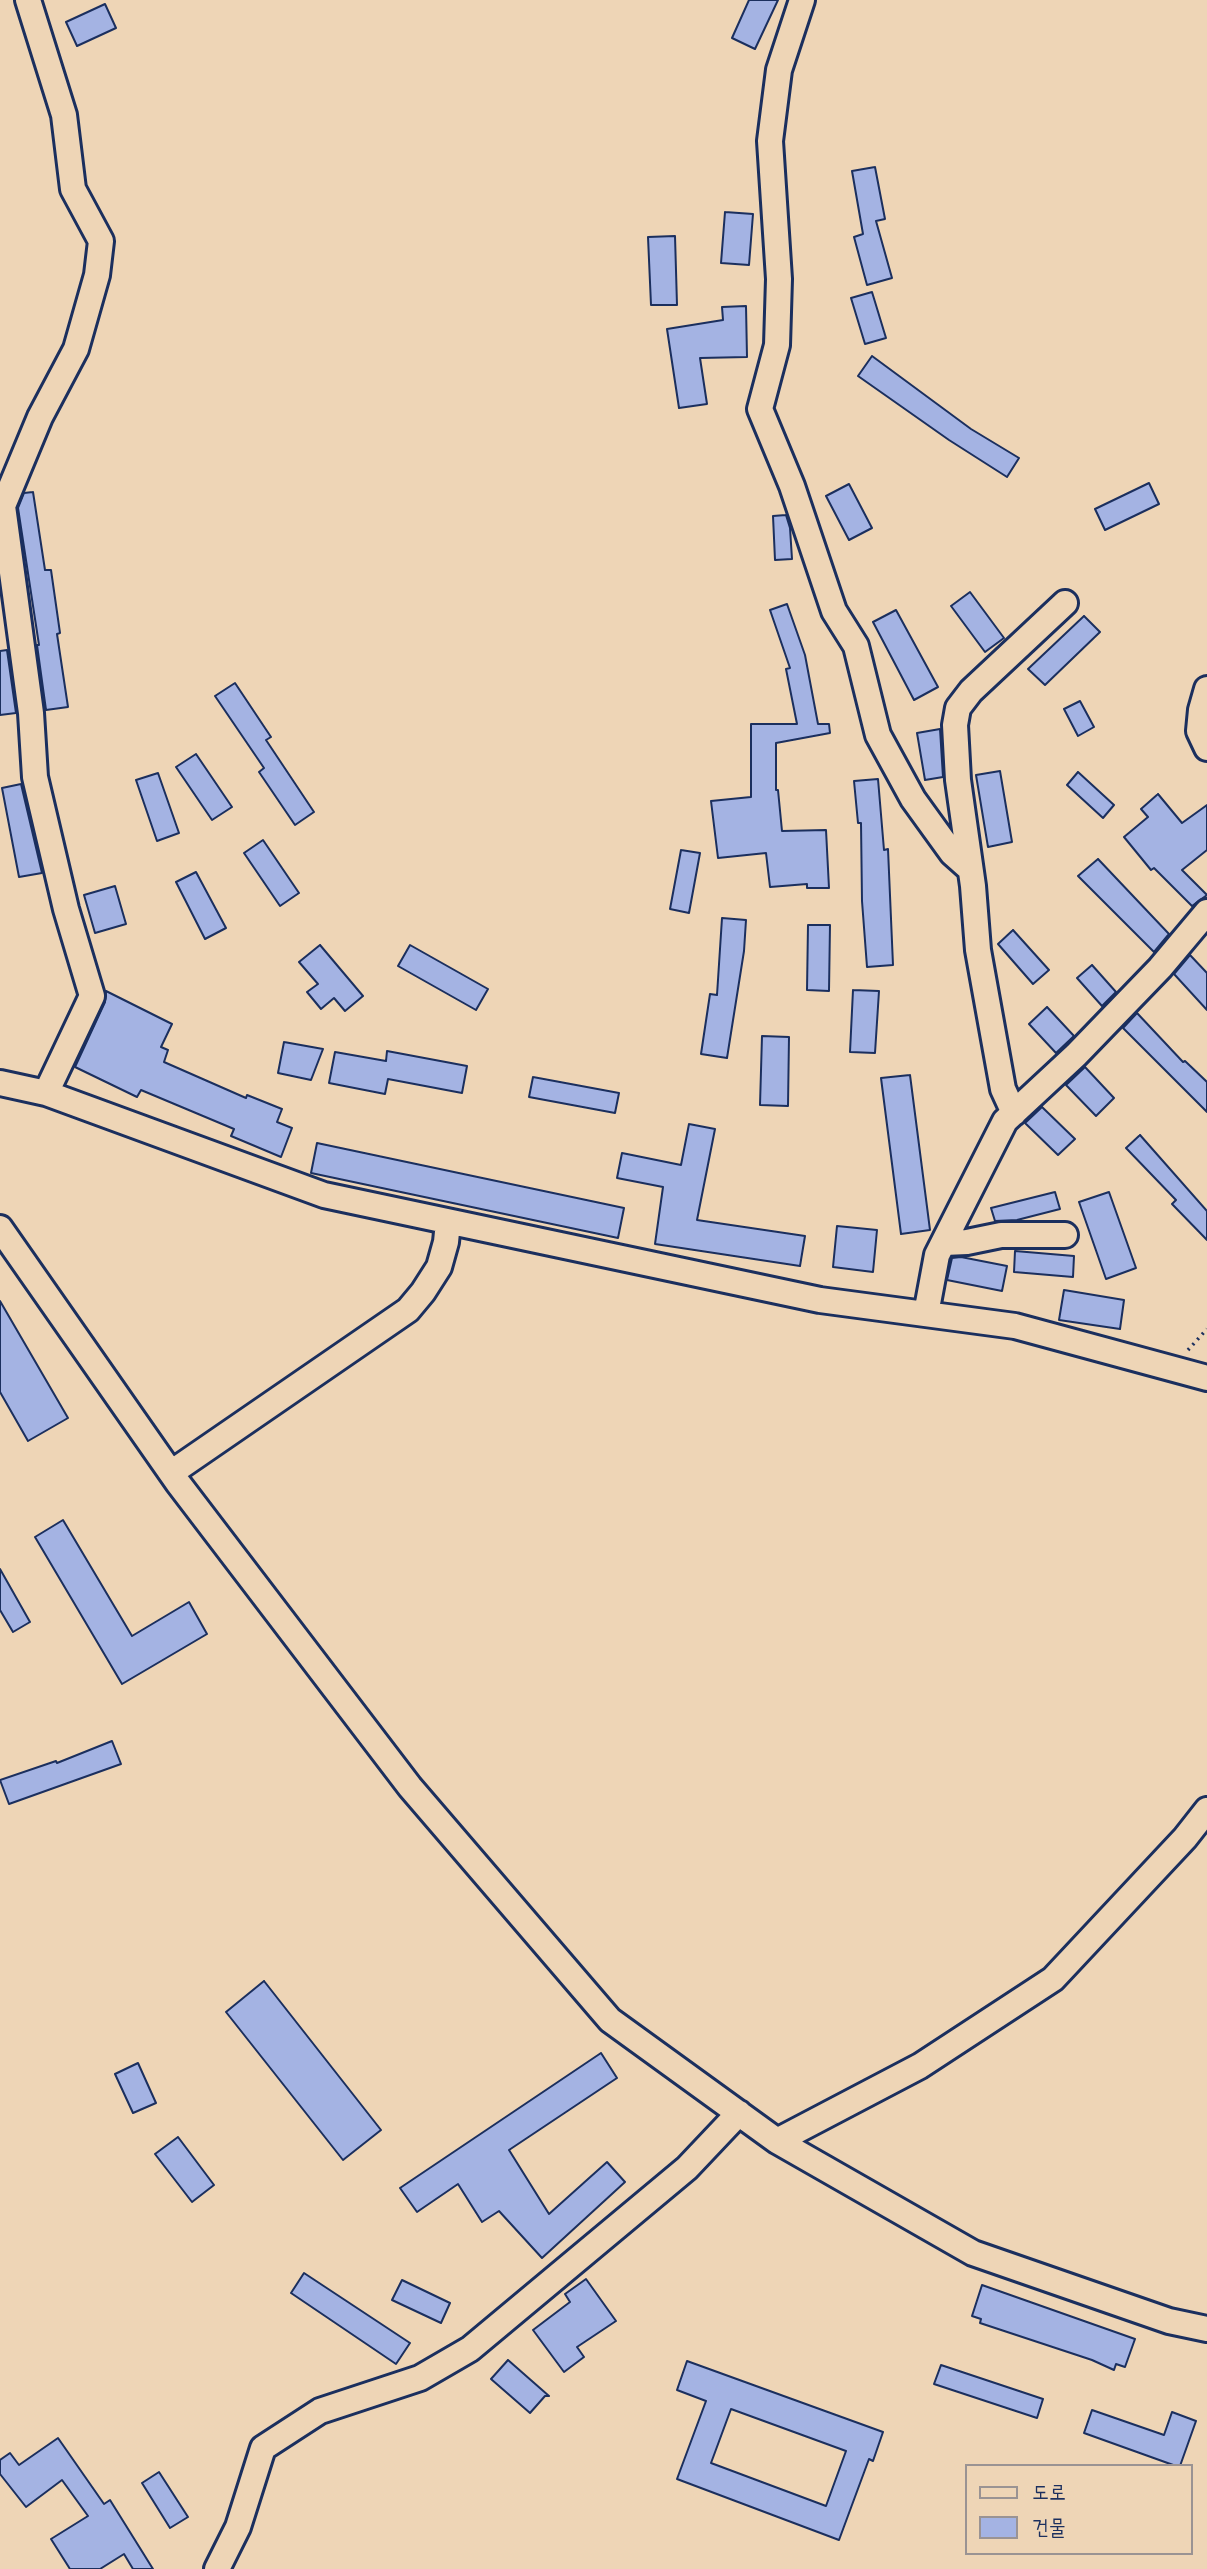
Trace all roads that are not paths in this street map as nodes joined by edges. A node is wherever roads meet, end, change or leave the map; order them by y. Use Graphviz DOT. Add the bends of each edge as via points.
graph roads {
  1 [pos="29,0"];
  2 [pos="802,0"];
  3 [pos="1065,603"];
  4 [pos="1207,689"];
  5 [pos="1207,748"];
  6 [pos="970,869"];
  7 [pos="1207,912"];
  8 [pos="0,1083"];
  9 [pos="46,1093"];
  10 [pos="1014,1113"];
  11 [pos="448,1222"];
  12 [pos="0,1228"];
  13 [pos="1065,1235"];
  14 [pos="944,1242"];
  15 [pos="926,1314"];
  16 [pos="1207,1378"];
  17 [pos="171,1473"];
  18 [pos="1207,1810"];
  19 [pos="739,2113"];
  20 [pos="777,2141"];
  21 [pos="1207,2329"];
  22 [pos="217,2569"];
  1 -- 9 [label="street" via="64,115 73,189 101,241 97,275 76,349 40,417 3,506 36,777 66,909 92,996"];
  2 -- 6 [label="street" via="779,70 770,141 779,279 776,345 760,409 792,486 834,611 856,646 878,735 913,799 952,853"];
  3 -- 6 [label="street" via="958,708 958,780"];
  4 -- 5 [label="street" via="1199,731"];
  6 -- 10 [label="street" via="978,950 1003,1089"];
  7 -- 10 [label="street" via="1160,968"];
  8 -- 9 [label="street"];
  9 -- 11 [label="street" via="324,1195"];
  10 -- 14 [label="street" via="1005,1121"];
  11 -- 15 [label="street" via="820,1300"];
  11 -- 17 [label="street" via="439,1267 408,1310"];
  12 -- 17 [label="street"];
  13 -- 14 [label="street" via="1001,1235"];
  14 -- 15 [label="street" via="937,1255"];
  15 -- 16 [label="street" via="1016,1326"];
  17 -- 19 [label="street" via="410,1787 610,2020"];
  18 -- 20 [label="street" via="1053,1979 920,2066"];
  19 -- 20 [label="street"];
  19 -- 22 [label="street" via="687,2168 470,2349 420,2378 320,2411 263,2448 238,2527"];
  20 -- 21 [label="street" via="973,2253 1169,2321"];
}
